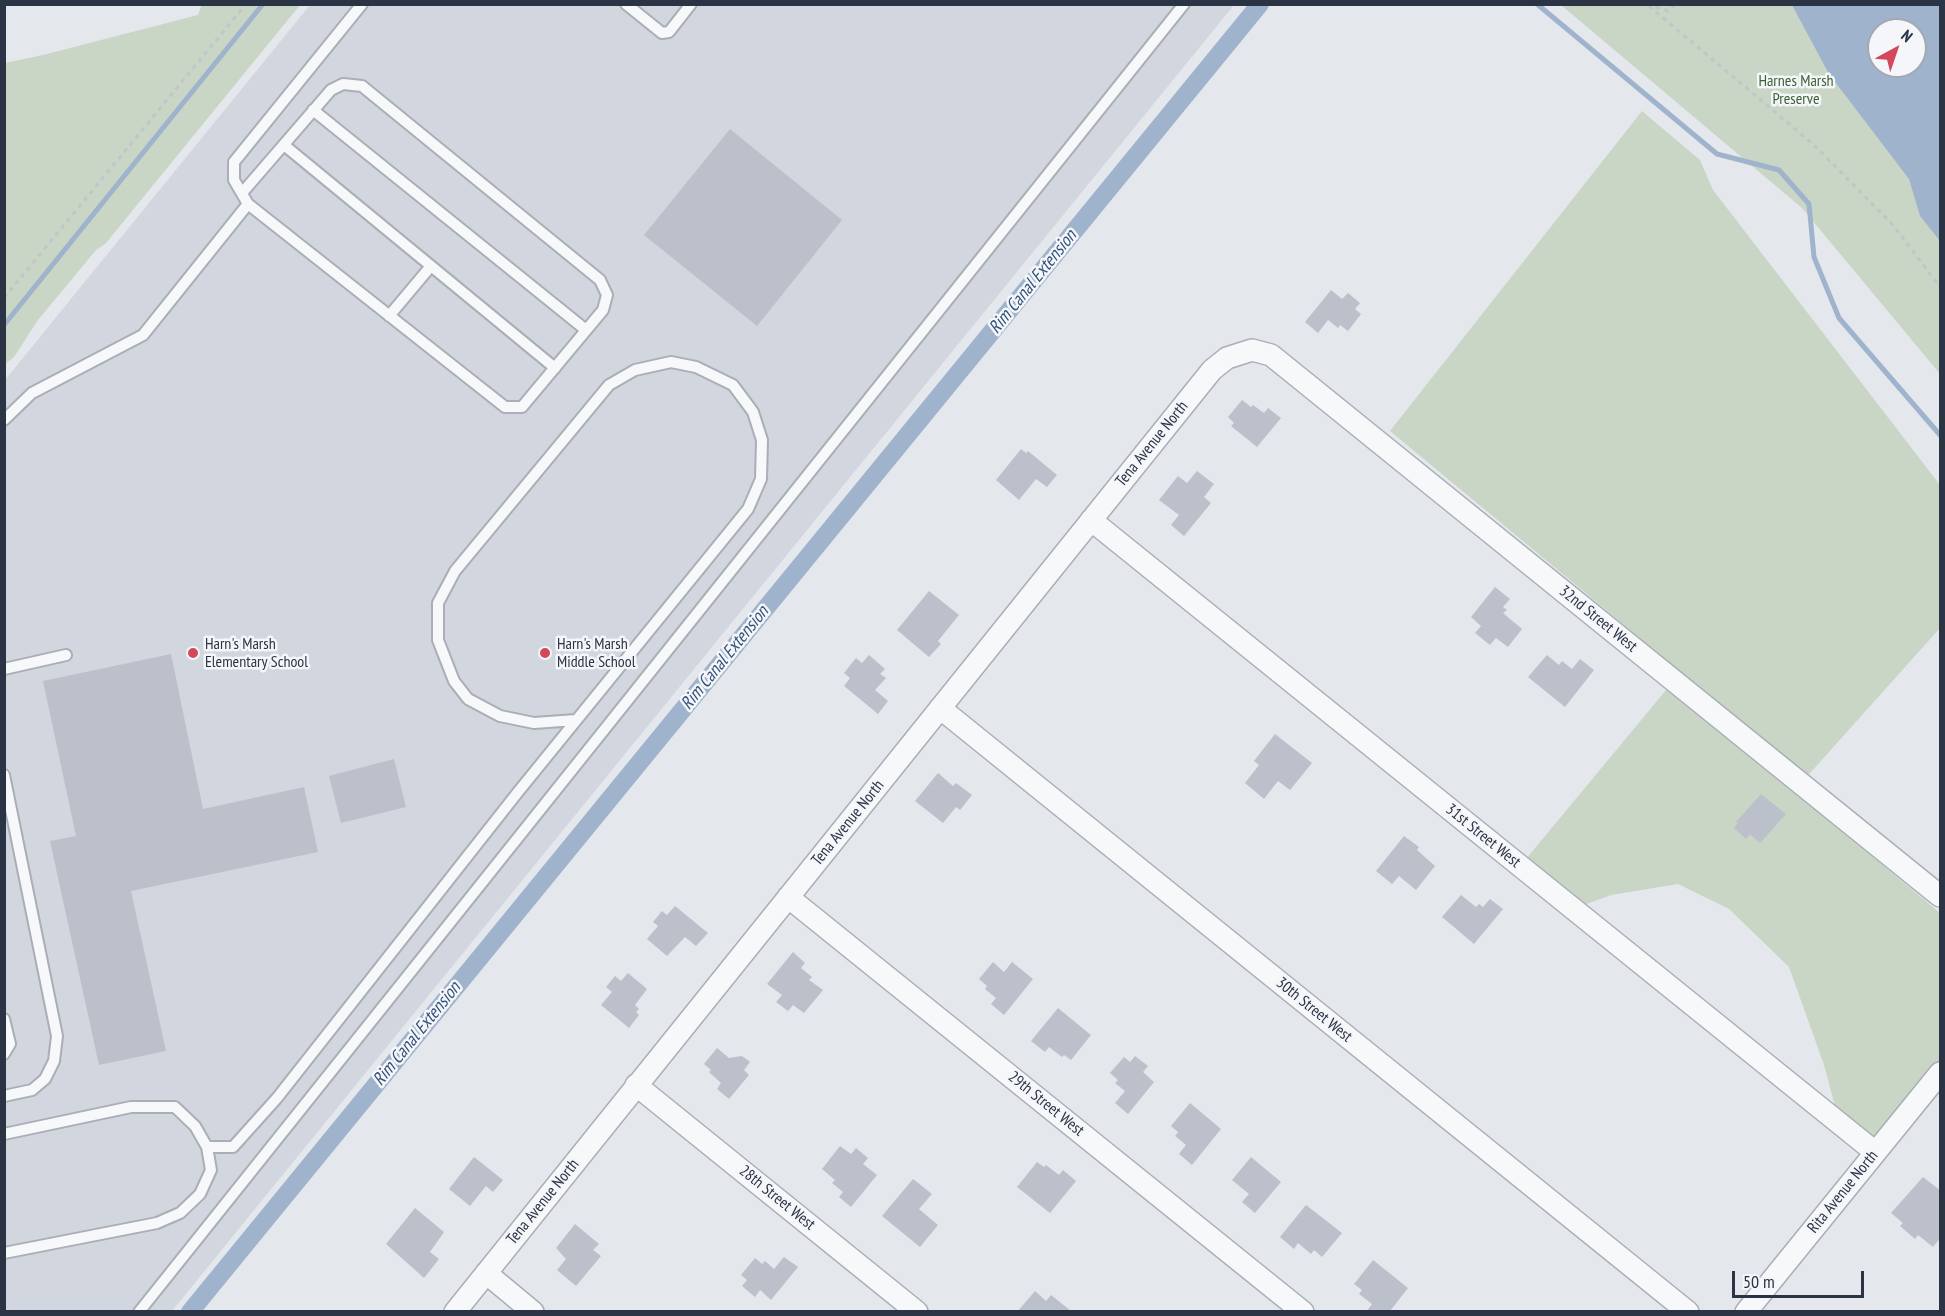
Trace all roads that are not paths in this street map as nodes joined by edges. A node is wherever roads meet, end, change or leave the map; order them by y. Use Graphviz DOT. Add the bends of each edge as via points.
graph roads {
  1 [pos="362,4"];
  2 [pos="626,4"];
  3 [pos="691,4"];
  4 [pos="1185,4"];
  5 [pos="314,110"];
  6 [pos="284,145"];
  7 [pos="242,193"];
  8 [pos="248,204"];
  9 [pos="431,266"];
  10 [pos="389,316"];
  11 [pos="586,330"];
  12 [pos="1252,350"];
  13 [pos="555,368"];
  14 [pos="4,420"];
  15 [pos="1091,520"];
  16 [pos="66,655"];
  17 [pos="4,669"];
  18 [pos="940,708"];
  19 [pos="576,720"];
  20 [pos="4,775"];
  21 [pos="1941,896"];
  22 [pos="788,897"];
  23 [pos="4,1019"];
  24 [pos="4,1054"];
  25 [pos="1941,1073"];
  26 [pos="636,1085"];
  27 [pos="4,1096"];
  28 [pos="4,1134"];
  29 [pos="207,1147"];
  30 [pos="1875,1152"];
  31 [pos="4,1253"];
  32 [pos="486,1273"];
  33 [pos="139,1311"];
  34 [pos="455,1311"];
  35 [pos="534,1311"];
  36 [pos="917,1311"];
  37 [pos="1303,1311"];
  38 [pos="1688,1311"];
  39 [pos="1746,1311"];
  1 -- 7 [label="lane" via="234,162 234,180"];
  2 -- 3 [label="lane" via="662,33 669,32"];
  4 -- 33 [label="lane"];
  5 -- 6 [label="lane"];
  5 -- 11 [label="lane"];
  5 -- 11 [label="lane" via="331,90 343,84 362,86 600,280 607,295 603,310"];
  6 -- 7 [label="lane"];
  6 -- 9 [label="lane"];
  7 -- 8 [label="lane"];
  8 -- 10 [label="lane"];
  8 -- 14 [label="lane" via="143,335 32,393"];
  9 -- 10 [label="lane"];
  9 -- 13 [label="lane"];
  10 -- 13 [label="lane" via="505,407 522,407"];
  11 -- 13 [label="lane"];
  12 -- 15 [label="street, Tena Avenue North" via="1227,358 1212,370"];
  12 -- 21 [label="street, 32nd Street West" via="1271,355"];
  15 -- 18 [label="street, Tena Avenue North"];
  15 -- 30 [label="street, 31st Street West"];
  16 -- 17 [label="lane"];
  18 -- 22 [label="street, Tena Avenue North"];
  18 -- 38 [label="street, 30th Street West"];
  19 -- 19 [label="lane" via="748,509 761,479 762,440 753,411 733,385 696,367 671,362 635,370 609,385 455,571 438,603 438,640 454,681 468,699 501,716 534,723"];
  19 -- 29 [label="lane" via="277,1098 233,1148"];
  20 -- 27 [label="lane" via="57,1036 54,1061 45,1079 32,1090"];
  22 -- 26 [label="street, Tena Avenue North"];
  22 -- 37 [label="street, 29th Street West"];
  23 -- 24 [label="lane" via="10,1044"];
  25 -- 30 [label="street, Rita Avenue North"];
  26 -- 32 [label="street, Tena Avenue North"];
  26 -- 36 [label="street, 28th Street West"];
  28 -- 29 [label="lane" via="131,1107 175,1107 195,1126"];
  29 -- 31 [label="lane" via="211,1170 200,1194 180,1213 157,1223"];
  30 -- 39 [label="street, Rita Avenue North"];
  32 -- 34 [label="street, Tena Avenue North"];
  32 -- 35 [label="street"];
}
